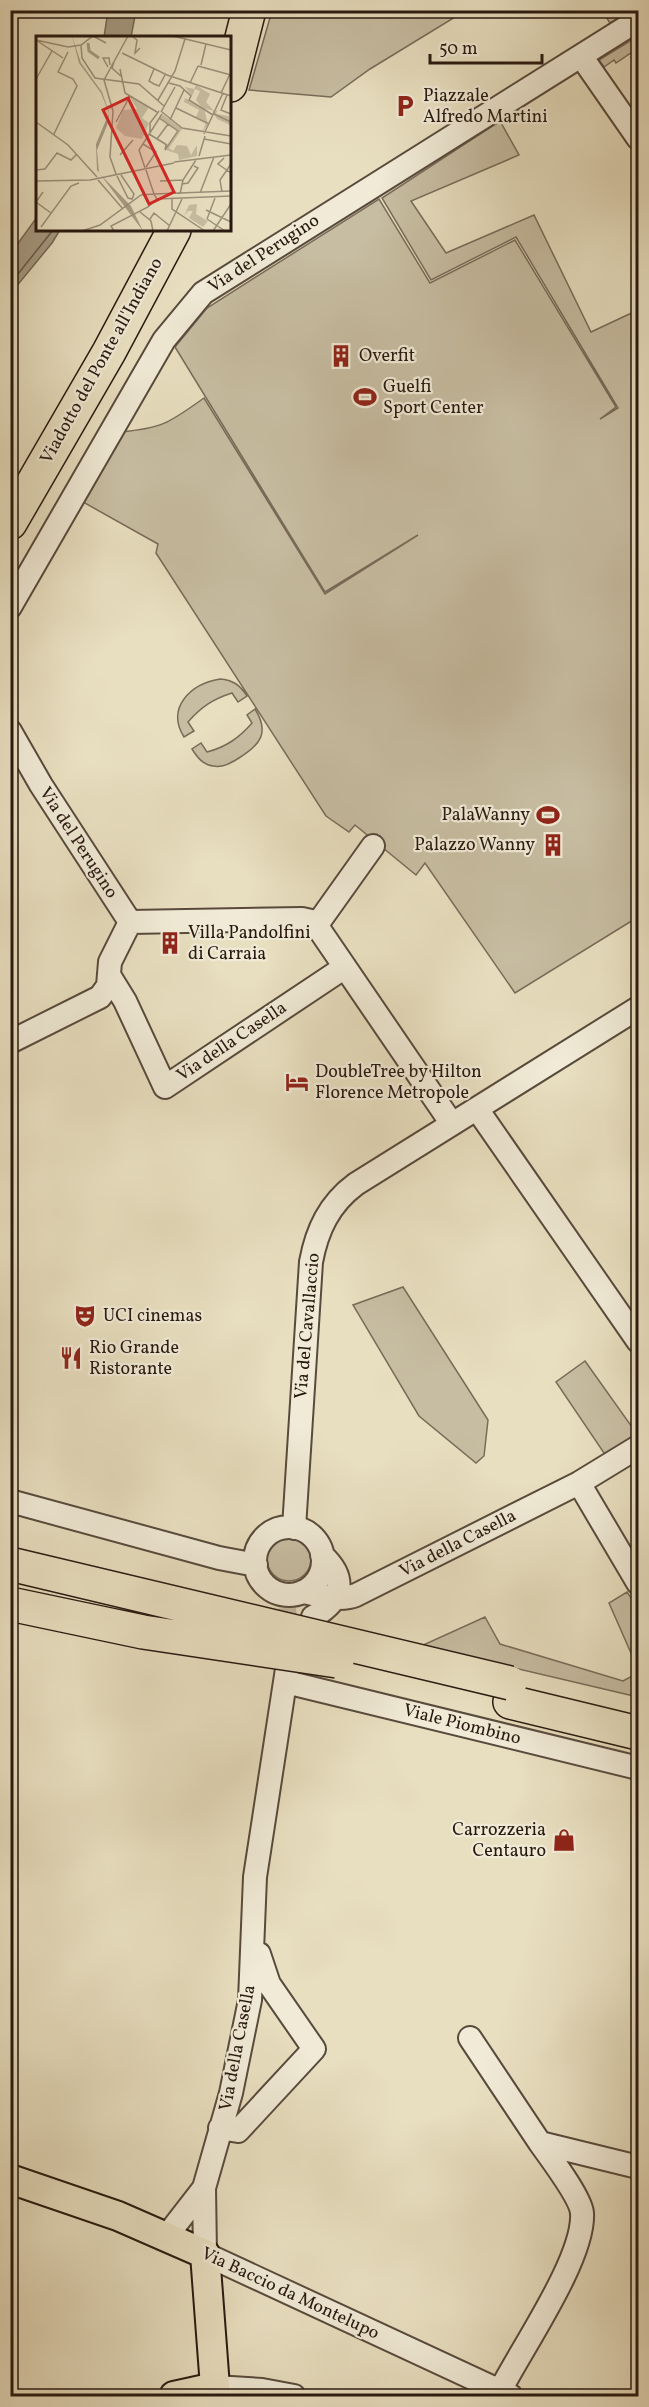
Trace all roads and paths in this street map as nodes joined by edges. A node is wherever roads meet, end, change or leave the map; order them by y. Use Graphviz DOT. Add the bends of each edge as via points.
graph roads {
  1 [pos="230,10"];
  2 [pos="249,10"];
  3 [pos="639,20"];
  4 [pos="224,36"];
  5 [pos="581,57"];
  6 [pos="231,81"];
  7 [pos="639,138"];
  8 [pos="152,231"];
  9 [pos="173,231"];
  10 [pos="10,483"];
  11 [pos="10,523"];
  12 [pos="10,607"];
  13 [pos="10,731"];
  14 [pos="373,846"];
  15 [pos="130,922"];
  16 [pos="314,924"];
  17 [pos="345,967"];
  18 [pos="109,975"];
  19 [pos="639,1008"];
  20 [pos="10,1042"];
  21 [pos="477,1109"];
  22 [pos="452,1124"];
  23 [pos="639,1341"];
  24 [pos="639,1447"];
  25 [pos="579,1484"];
  26 [pos="10,1501"];
  27 [pos="294,1528"];
  28 [pos="10,1542"];
  29 [pos="322,1555"];
  30 [pos="10,1564"];
  31 [pos="256,1565"];
  32 [pos="10,1582"];
  33 [pos="639,1583"];
  34 [pos="290,1598"];
  35 [pos="335,1599"];
  36 [pos="10,1604"];
  37 [pos="313,1617"];
  38 [pos="391,1655"];
  39 [pos="339,1661"];
  40 [pos="286,1675"];
  41 [pos="510,1692"];
  42 [pos="639,1714"];
  43 [pos="639,1733"];
  44 [pos="639,1768"];
  45 [pos="253,1931"];
  46 [pos="470,2038"];
  47 [pos="220,2128"];
  48 [pos="540,2142"];
  49 [pos="639,2167"];
  50 [pos="10,2179"];
  51 [pos="10,2188"];
  52 [pos="204,2188"];
  53 [pos="65,2199"];
  54 [pos="166,2237"];
  55 [pos="205,2254"];
  56 [pos="215,2387"];
  57 [pos="505,2394"];
  58 [pos="174,2397"];
  59 [pos="294,2397"];
  1 -- 4 [label="highway"];
  2 -- 6 [label="highway"];
  3 -- 5 [label="street, Via del Perugino"];
  5 -- 7 [label="street"];
  5 -- 12 [label="street, Via del Perugino" via="203,293 164,340"];
  8 -- 10 [label="highway, Viadotto del Ponte all'Indiano"];
  9 -- 11 [label="highway, Viadotto del Ponte all'Indiano"];
  13 -- 15 [label="street, Via del Perugino"];
  14 -- 16 [label="street"];
  15 -- 16 [label="street" via="302,919"];
  15 -- 18 [label="street" via="110,962"];
  16 -- 17 [label="street"];
  17 -- 18 [label="street, Via della Casella" via="165,1087"];
  17 -- 22 [label="street"];
  18 -- 20 [label="street" via="108,986 100,997"];
  19 -- 21 [label="street, Via del Cavallaccio"];
  21 -- 22 [label="street, Via del Cavallaccio"];
  21 -- 23 [label="street"];
  22 -- 27 [label="street, Via del Cavallaccio" via="345,1192 317,1235 308,1299"];
  24 -- 25 [label="street, Via della Casella"];
  25 -- 33 [label="street"];
  25 -- 35 [label="street, Via della Casella" via="356,1595"];
  26 -- 31 [label="street"];
  27 -- 29 [label="street" via="312,1537"];
  27 -- 31 [label="street" via="279,1529 266,1537 258,1550"];
  28 -- 38 [label="highway, bridge" via="227,1599"];
  29 -- 34 [label="street" via="321,1573 316,1581"];
  29 -- 35 [label="street" via="338,1576"];
  30 -- 38 [label="highway, bridge"];
  31 -- 34 [label="street" via="267,1586"];
  32 -- 39 [label="highway, bridge"];
  34 -- 35 [label="street, Via della Casella"];
  35 -- 37 [label="street, Via della Casella"];
  36 -- 39 [label="highway, bridge" via="143,1632"];
  38 -- 41 [label="highway, bridge"];
  39 -- 41 [label="highway"];
  40 -- 44 [label="street, Viale Piombino"];
  40 -- 45 [label="street, Via della Casella" via="255,1877"];
  41 -- 42 [label="highway"];
  41 -- 43 [label="highway"];
  45 -- 47 [label="street, Via della Casella" via="250,2000"];
  45 -- 47 [label="street, Via della Casella" via="269,1984 314,2049 238,2131"];
  46 -- 48 [label="street"];
  47 -- 52 [label="street, Via della Casella"];
  48 -- 49 [label="street"];
  48 -- 57 [label="street" via="575,2195 582,2211 581,2227 567,2271"];
  50 -- 53 [label="main road, Via Baccio da Montelupo"];
  51 -- 53 [label="main road, Via Baccio da Montelupo"];
  52 -- 54 [label="street, Via della Casella"];
  52 -- 55 [label="street, Via della Casella"];
  53 -- 54 [label="main road, Via Baccio da Montelupo"];
  54 -- 55 [label="main road, Via Baccio da Montelupo"];
  55 -- 56 [label="main road, Via della Casella"];
  55 -- 57 [label="street, Via Baccio da Montelupo"];
  56 -- 58 [label="main road"];
  56 -- 59 [label="street"];
}
